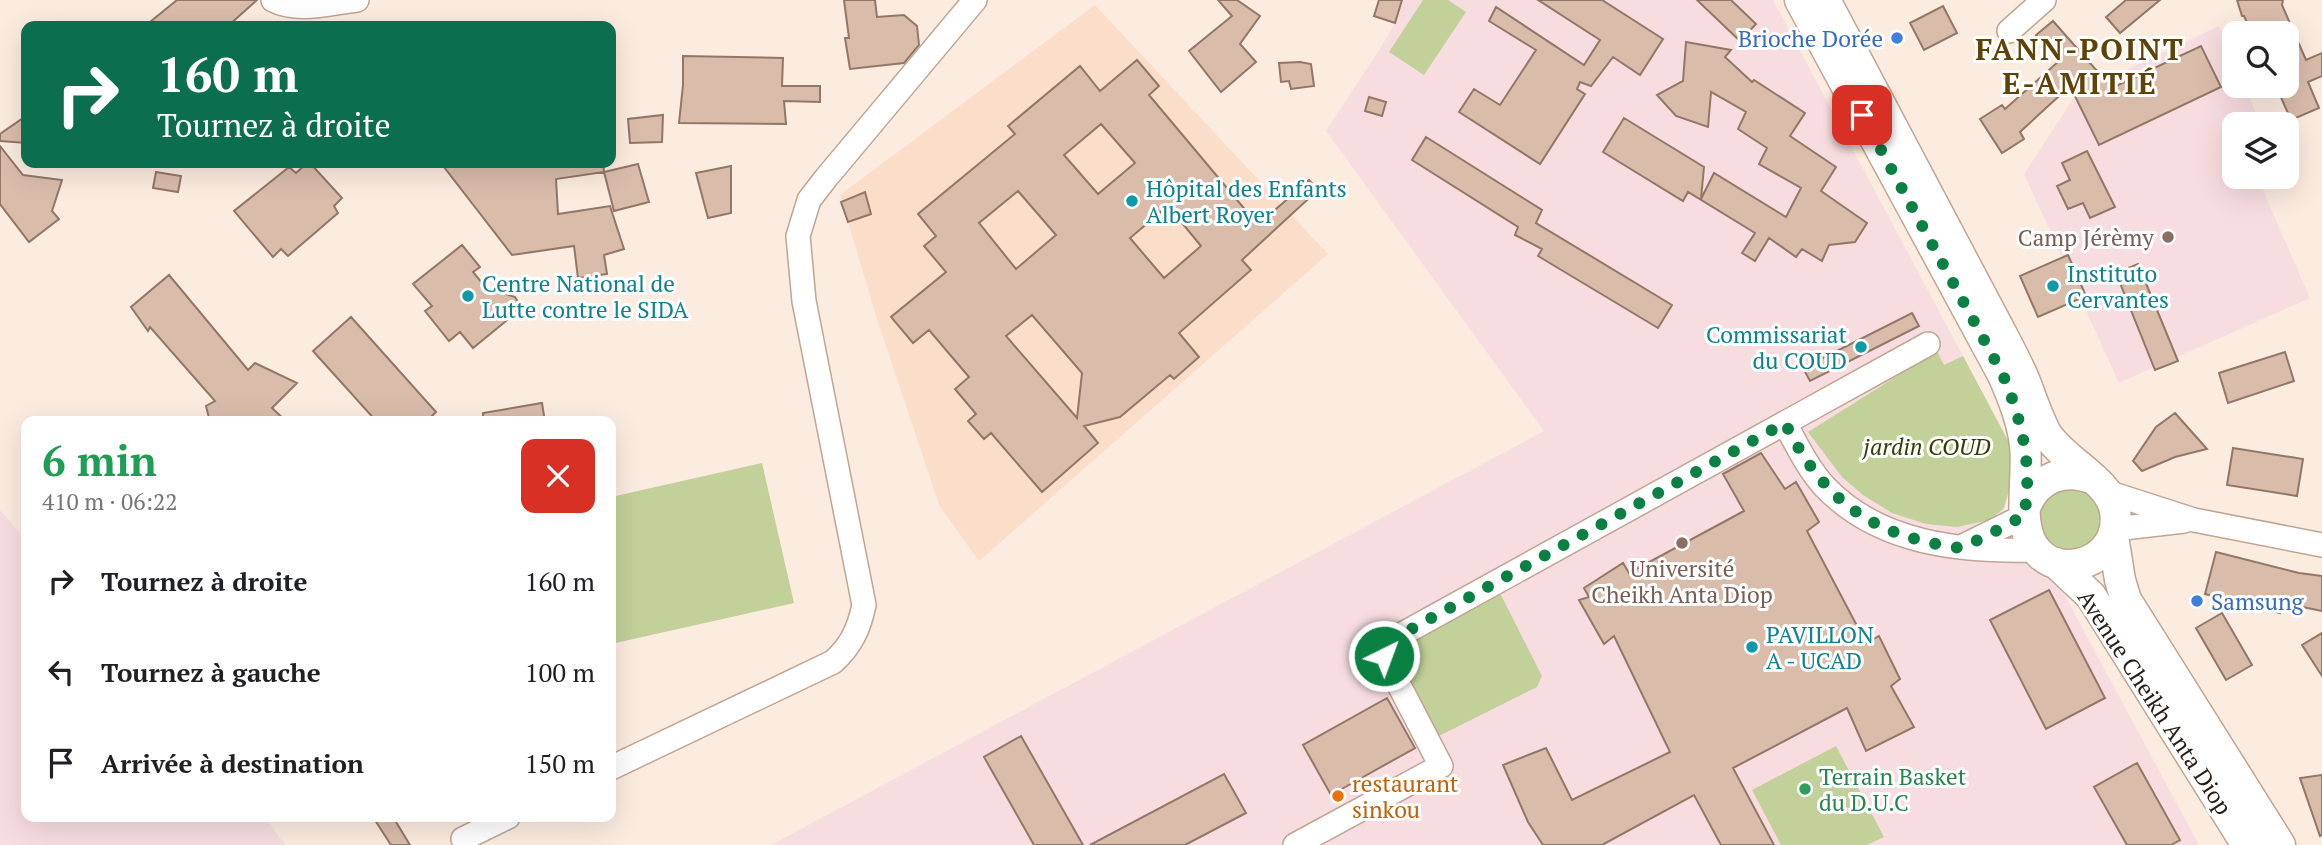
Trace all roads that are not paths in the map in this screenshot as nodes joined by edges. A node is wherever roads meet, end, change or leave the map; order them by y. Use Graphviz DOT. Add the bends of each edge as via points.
graph roads {
  1 [pos="273,0"];
  2 [pos="357,0"];
  3 [pos="975,0"];
  4 [pos="1800,0"];
  5 [pos="2045,0"];
  6 [pos="1834,4"];
  7 [pos="2009,31"];
  8 [pos="1928,344"];
  9 [pos="1785,423"];
  10 [pos="2100,486"];
  11 [pos="2025,512"];
  12 [pos="2194,520"];
  13 [pos="2114,533"];
  14 [pos="2322,545"];
  15 [pos="1958,548"];
  16 [pos="2046,557"];
  17 [pos="616,766"];
  18 [pos="498,822"];
  19 [pos="463,839"];
  20 [pos="1295,845"];
  21 [pos="2247,845"];
  22 [pos="2280,845"];
  1 -- 2 [label="street" via="300,7"];
  3 -- 17 [label="street" via="826,177 809,200 798,236 806,314 864,605 859,627 833,662"];
  4 -- 11 [label="main road" via="2003,375 2025,442"];
  5 -- 7 [label="street"];
  6 -- 10 [label="main road" via="2019,366 2046,432"];
  8 -- 9 [label="street"];
  9 -- 15 [label="street" via="1823,485 1845,505 1889,530"];
  9 -- 20 [label="street" via="1386,643 1384,656 1441,766"];
  10 -- 11 [label="main road" via="2072,474 2056,475 2040,484"];
  10 -- 12 [label="street"];
  10 -- 13 [label="main road" via="2114,505"];
  11 -- 15 [label="street"];
  11 -- 16 [label="main road" via="2026,532"];
  12 -- 13 [label="street"];
  12 -- 14 [label="street"];
  13 -- 16 [label="main road" via="2101,554 2089,561 2065,565"];
  13 -- 22 [label="main road, Avenue Cheikh Anta Diop" via="2126,600"];
  15 -- 16 [label="street"];
  16 -- 21 [label="main road, Avenue Cheikh Anta Diop" via="2078,582 2101,612"];
  18 -- 19 [label="street"];
}
